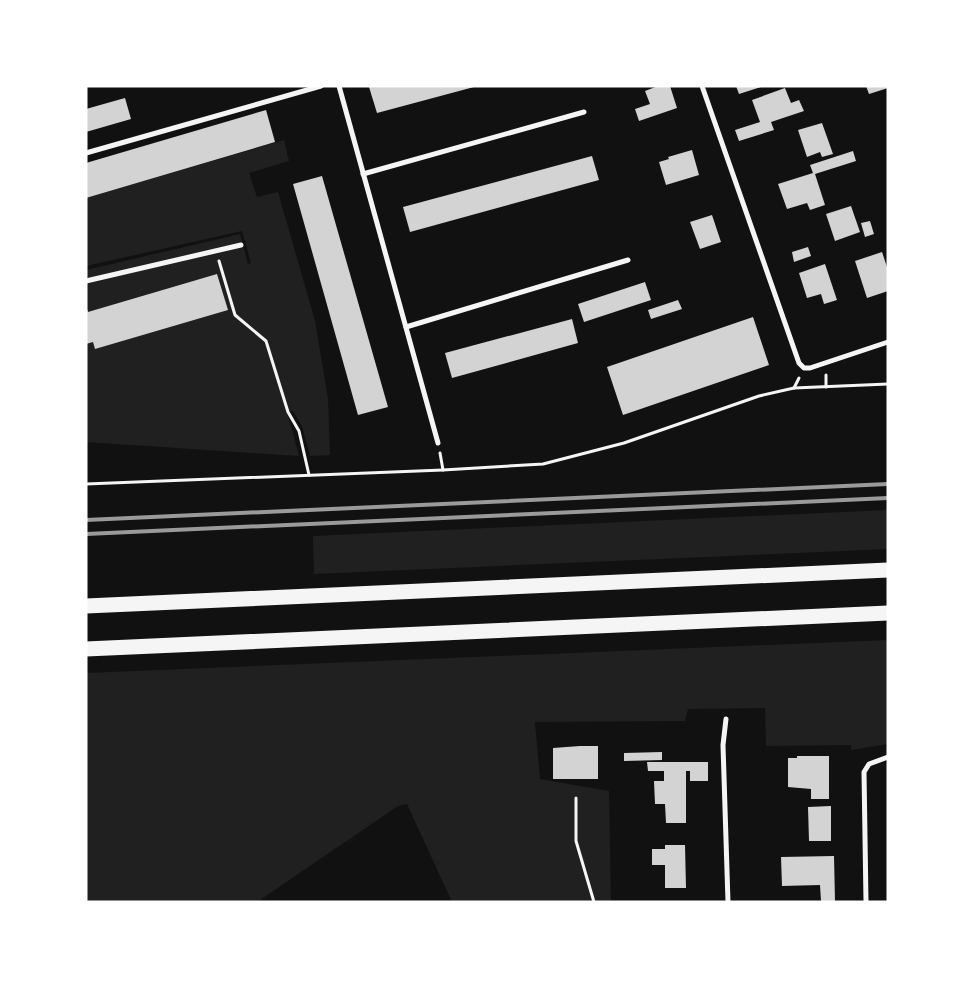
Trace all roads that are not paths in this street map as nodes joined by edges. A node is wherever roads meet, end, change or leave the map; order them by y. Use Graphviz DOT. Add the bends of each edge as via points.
graph roads {
  1 [pos="321,86"];
  2 [pos="339,86"];
  3 [pos="702,86"];
  4 [pos="584,112"];
  5 [pos="86,153"];
  6 [pos="363,174"];
  7 [pos="241,245"];
  8 [pos="628,260"];
  9 [pos="86,281"];
  10 [pos="406,327"];
  11 [pos="888,342"];
  12 [pos="438,443"];
  13 [pos="888,570"];
  14 [pos="86,606"];
  15 [pos="888,613"];
  16 [pos="86,650"];
  17 [pos="726,719"];
  18 [pos="885,758"];
  19 [pos="728,902"];
  20 [pos="866,902"];
  1 -- 5 [label="street"];
  2 -- 6 [label="street"];
  3 -- 11 [label="street" via="796,354 804,368"];
  4 -- 6 [label="street"];
  6 -- 10 [label="street"];
  7 -- 9 [label="street"];
  8 -- 10 [label="street"];
  10 -- 12 [label="street"];
  13 -- 14 [label="highway"];
  15 -- 16 [label="highway"];
  17 -- 19 [label="street" via="723,745"];
  18 -- 20 [label="street" via="869,764 864,772"];
}
